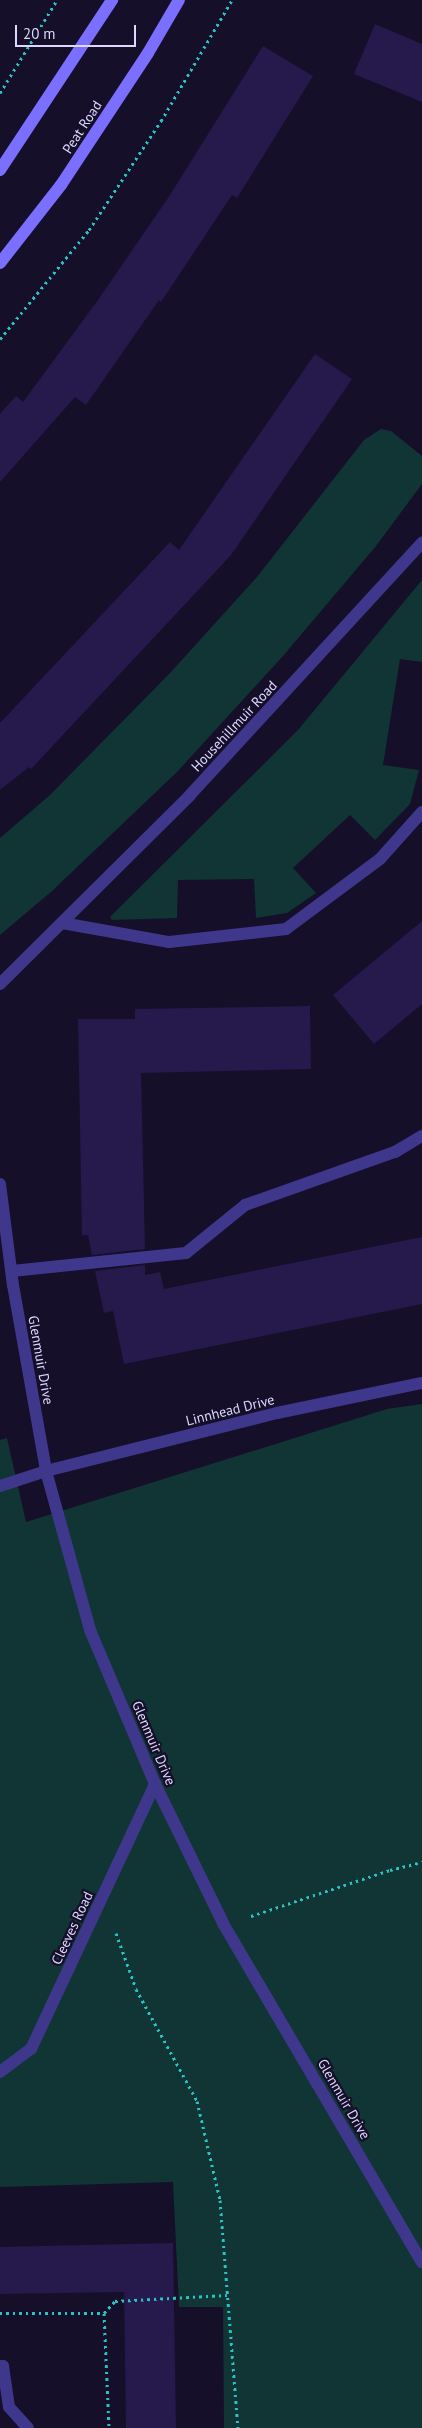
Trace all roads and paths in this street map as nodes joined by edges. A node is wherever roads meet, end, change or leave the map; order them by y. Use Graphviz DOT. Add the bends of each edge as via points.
graph roads {
  1 [pos="57,0"];
  2 [pos="112,0"];
  3 [pos="179,0"];
  4 [pos="232,0"];
  5 [pos="0,93"];
  6 [pos="0,170"];
  7 [pos="0,263"];
  8 [pos="0,339"];
  9 [pos="422,543"];
  10 [pos="420,817"];
  11 [pos="62,923"];
  12 [pos="0,984"];
  13 [pos="422,1136"];
  14 [pos="0,1184"];
  15 [pos="12,1271"];
  16 [pos="422,1383"];
  17 [pos="46,1471"];
  18 [pos="0,1486"];
  19 [pos="155,1784"];
  20 [pos="422,1862"];
  21 [pos="103,1897"];
  22 [pos="224,1926"];
  23 [pos="0,2072"];
  24 [pos="422,2262"];
  25 [pos="227,2295"];
  26 [pos="0,2312"];
  27 [pos="104,2313"];
  28 [pos="2,2366"];
  29 [pos="28,2428"];
  30 [pos="109,2428"];
  31 [pos="238,2428"];
  1 -- 5 [label="path"];
  2 -- 6 [label="street"];
  3 -- 7 [label="street, Peat Road" via="61,185"];
  4 -- 8 [label="path" via="161,120 89,230"];
  9 -- 11 [label="street, Househillmuir Road" via="190,795"];
  10 -- 11 [label="street" via="380,859 286,929 169,942"];
  11 -- 12 [label="street, Househillmuir Road"];
  13 -- 15 [label="street" via="395,1152 245,1205 186,1253"];
  14 -- 15 [label="street, Glenmuir Drive"];
  15 -- 17 [label="street, Glenmuir Drive"];
  16 -- 17 [label="street, Linnhead Drive" via="277,1413"];
  17 -- 18 [label="street, Linnhead Drive"];
  17 -- 19 [label="street, Glenmuir Drive" via="90,1630"];
  19 -- 21 [label="street, Cleeves Road"];
  19 -- 22 [label="street, Glenmuir Drive"];
  20 -- 22 [label="path"];
  21 -- 23 [label="street, Cleeves Road" via="31,2049"];
  21 -- 25 [label="path" via="136,1990 197,2101 220,2200"];
  22 -- 24 [label="street, Glenmuir Drive"];
  25 -- 27 [label="path" via="115,2301"];
  25 -- 31 [label="path"];
  26 -- 27 [label="path"];
  27 -- 30 [label="path"];
  28 -- 29 [label="street" via="9,2406"];
}
